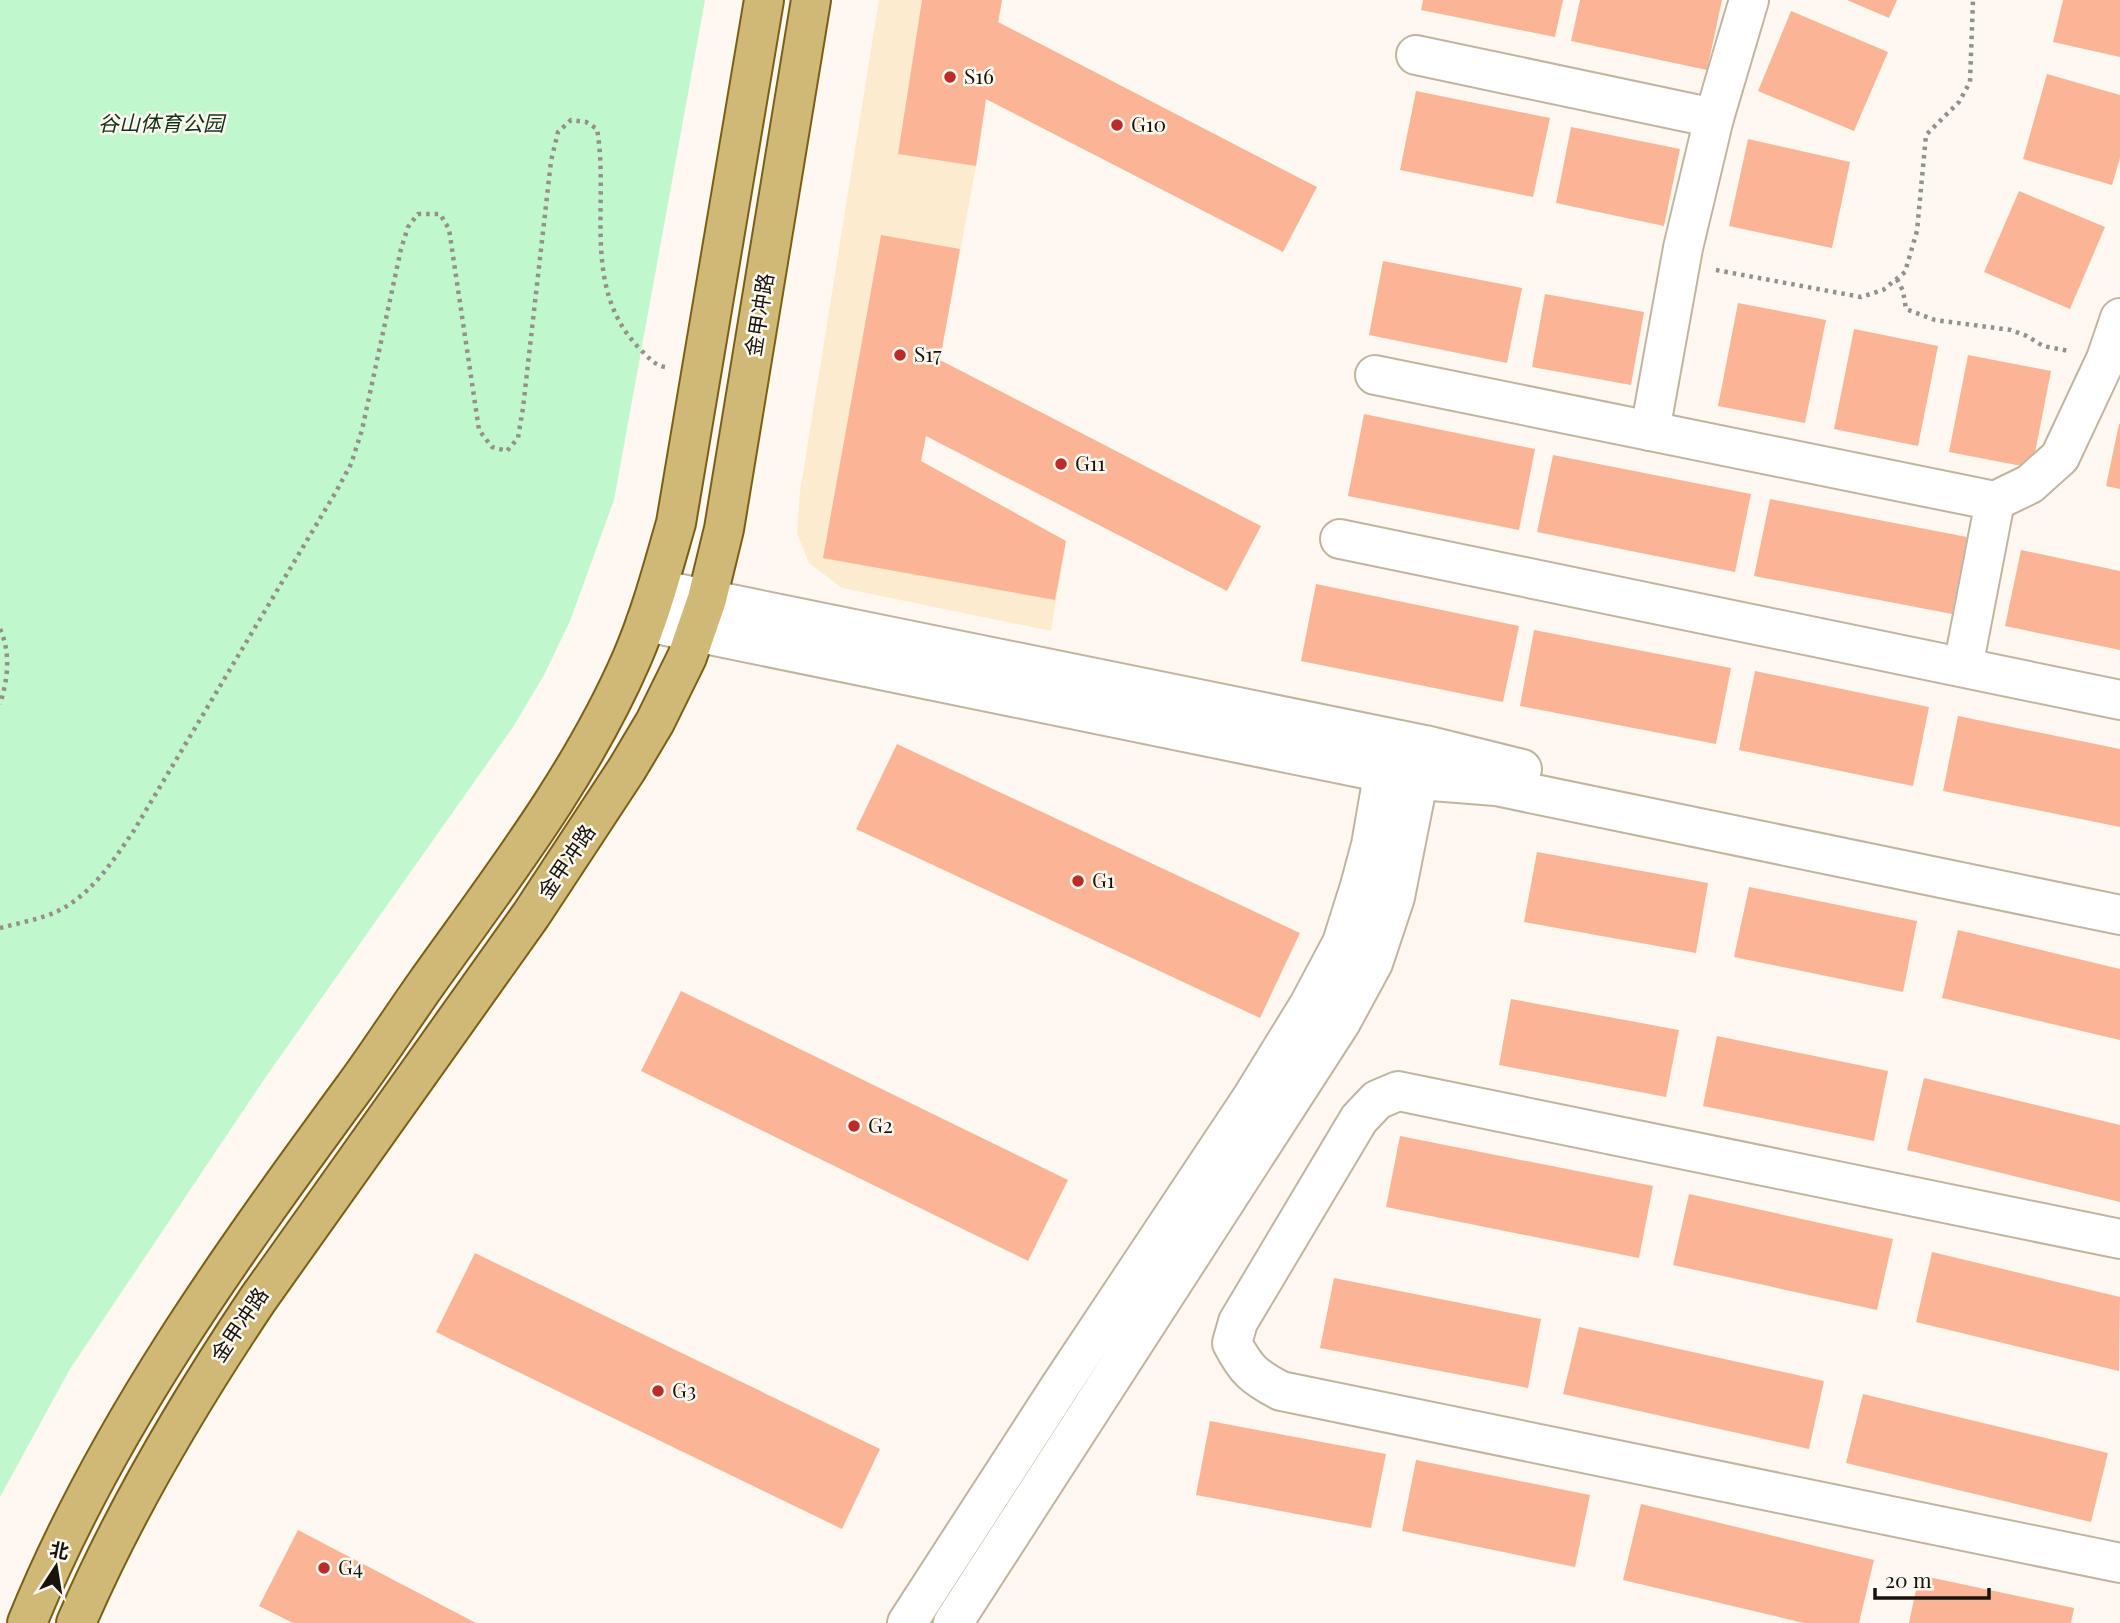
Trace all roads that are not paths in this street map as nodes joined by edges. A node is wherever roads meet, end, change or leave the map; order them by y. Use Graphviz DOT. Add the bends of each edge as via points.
graph roads {
  1 [pos="764,0"];
  2 [pos="811,0"];
  3 [pos="1749,0"];
  4 [pos="1416,55"];
  5 [pos="1714,118"];
  6 [pos="2120,318"];
  7 [pos="2113,360"];
  8 [pos="1375,375"];
  9 [pos="1650,431"];
  10 [pos="1995,501"];
  11 [pos="1340,539"];
  12 [pos="651,606"];
  13 [pos="701,615"];
  14 [pos="1963,667"];
  15 [pos="2120,700"];
  16 [pos="1404,759"];
  17 [pos="2120,893"];
  18 [pos="2120,915"];
  19 [pos="2120,1239"];
  20 [pos="2120,1563"];
  21 [pos="27,1623"];
  22 [pos="76,1623"];
  23 [pos="907,1623"];
  24 [pos="953,1623"];
  1 -- 12 [label="main road, 金甲冲路" via="676,523"];
  2 -- 13 [label="main road, 金甲冲路" via="724,529"];
  3 -- 5 [label="street"];
  4 -- 5 [label="street"];
  5 -- 9 [label="street"];
  6 -- 7 [label="street"];
  7 -- 10 [label="street" via="2060,457 2030,484"];
  8 -- 9 [label="street"];
  9 -- 10 [label="street"];
  10 -- 14 [label="street"];
  11 -- 14 [label="street"];
  12 -- 13 [label="street"];
  12 -- 21 [label="main road, 金甲冲路" via="632,657 585,752 358,1083 305,1152 159,1371 115,1442"];
  13 -- 16 [label="street"];
  13 -- 22 [label="main road, 金甲冲路" via="655,722 580,844 208,1373 153,1466"];
  14 -- 15 [label="street"];
  16 -- 17 [label="street" via="1497,764"];
  16 -- 18 [label="street" via="1496,786"];
  16 -- 23 [label="street" via="1371,845 1342,943 1309,1005"];
  16 -- 24 [label="street" via="1395,897 1373,963 1341,1022"];
  19 -- 20 [label="street" via="1398,1091 1377,1100 1359,1119 1238,1322 1233,1343 1245,1367 1281,1391"];
}
